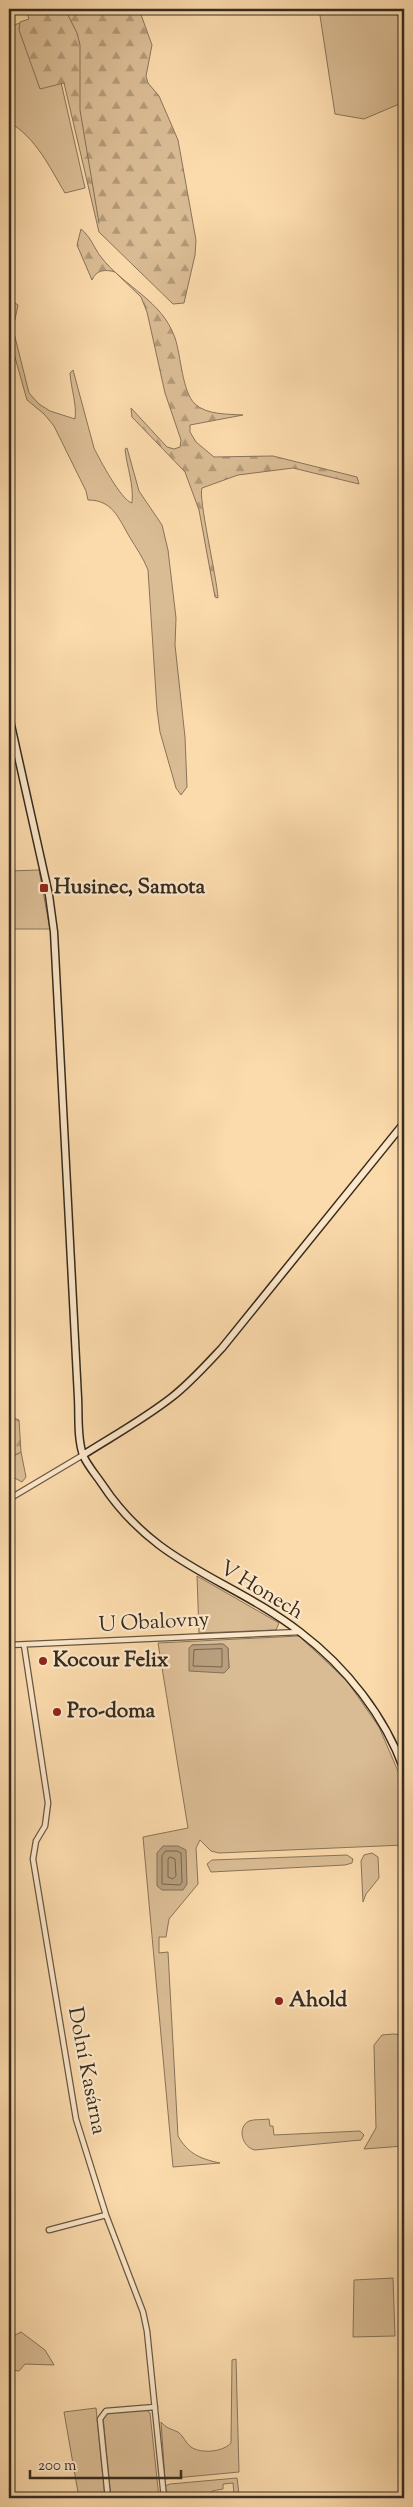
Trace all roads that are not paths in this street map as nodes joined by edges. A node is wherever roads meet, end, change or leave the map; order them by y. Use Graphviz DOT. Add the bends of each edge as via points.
graph roads {
  1 [pos="9,716"];
  2 [pos="404,1123"];
  3 [pos="83,1455"];
  4 [pos="9,1499"];
  5 [pos="300,1632"];
  6 [pos="9,1645"];
  7 [pos="24,1645"];
  8 [pos="404,1770"];
  9 [pos="106,2215"];
  10 [pos="50,2230"];
  11 [pos="155,2406"];
  12 [pos="108,2498"];
  13 [pos="164,2498"];
  1 -- 3 [label="street" via="54,932"];
  2 -- 3 [label="street" via="222,1348 197,1374 147,1415"];
  3 -- 4 [label="street"];
  3 -- 5 [label="street, V Honech" via="116,1504 156,1545"];
  5 -- 7 [label="street, U Obalovny"];
  5 -- 8 [label="street, V Honech" via="346,1676 370,1705"];
  6 -- 7 [label="street, U Obalovny"];
  7 -- 9 [label="street, Dolní Kasárna" via="48,1803 45,1826 36,1841 33,1858 76,2119"];
  9 -- 10 [label="street"];
  9 -- 11 [label="street, Dolní Kasárna" via="143,2312"];
  11 -- 12 [label="street" via="106,2411 102,2415"];
  11 -- 13 [label="street, Dolní Kasárna"];
}
